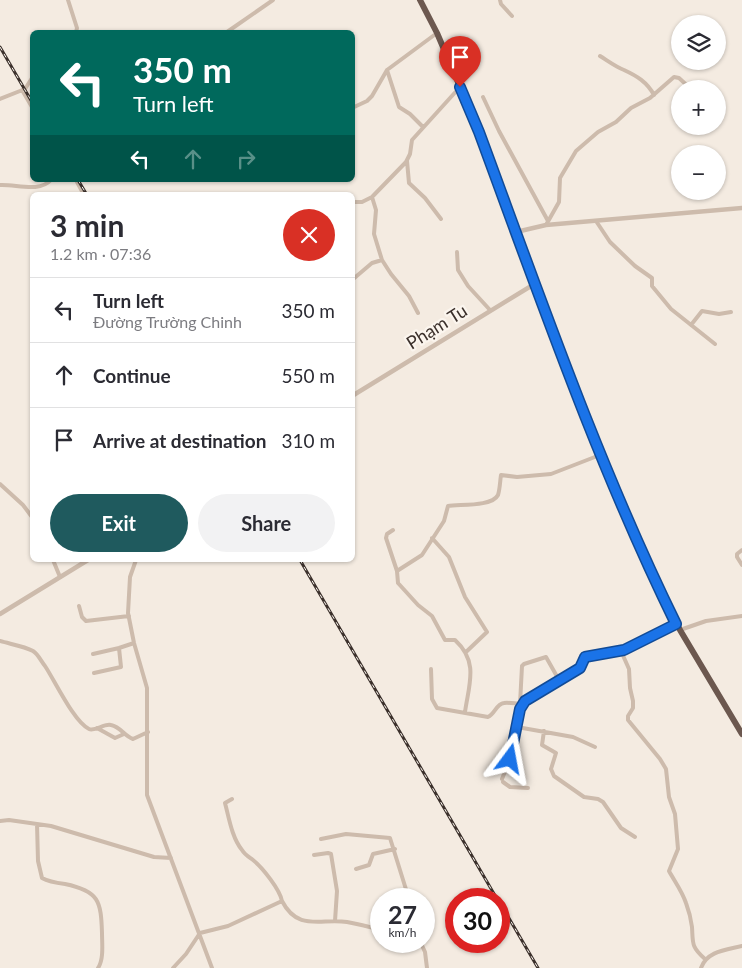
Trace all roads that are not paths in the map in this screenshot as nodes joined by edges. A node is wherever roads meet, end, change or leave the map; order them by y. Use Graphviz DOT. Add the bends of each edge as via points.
graph roads {
  1 [pos="68,0"];
  2 [pos="273,0"];
  3 [pos="420,0"];
  4 [pos="500,0"];
  5 [pos="512,16"];
  6 [pos="76,30"];
  7 [pos="231,30"];
  8 [pos="437,33"];
  9 [pos="600,56"];
  10 [pos="387,70"];
  11 [pos="30,80"];
  12 [pos="671,80"];
  13 [pos="460,87"];
  14 [pos="22,90"];
  15 [pos="654,95"];
  16 [pos="483,97"];
  17 [pos="0,99"];
  18 [pos="30,104"];
  19 [pos="355,106"];
  20 [pos="423,127"];
  21 [pos="407,161"];
  22 [pos="49,182"];
  23 [pos="0,184"];
  24 [pos="372,197"];
  25 [pos="355,202"];
  26 [pos="742,208"];
  27 [pos="441,219"];
  28 [pos="596,221"];
  29 [pos="547,223"];
  30 [pos="516,232"];
  31 [pos="457,252"];
  32 [pos="382,260"];
  33 [pos="355,277"];
  34 [pos="536,283"];
  35 [pos="490,310"];
  36 [pos="731,312"];
  37 [pos="418,313"];
  38 [pos="691,325"];
  39 [pos="715,344"];
  40 [pos="355,394"];
  41 [pos="600,455"];
  42 [pos="0,484"];
  43 [pos="30,514"];
  44 [pos="392,530"];
  45 [pos="432,538"];
  46 [pos="742,550"];
  47 [pos="54,562"];
  48 [pos="85,562"];
  49 [pos="135,562"];
  50 [pos="742,565"];
  51 [pos="397,570"];
  52 [pos="60,577"];
  53 [pos="79,606"];
  54 [pos="0,614"];
  55 [pos="129,616"];
  56 [pos="742,616"];
  57 [pos="678,627"];
  58 [pos="0,641"];
  59 [pos="134,642"];
  60 [pos="119,648"];
  61 [pos="620,651"];
  62 [pos="466,652"];
  63 [pos="93,654"];
  64 [pos="431,669"];
  65 [pos="94,673"];
  66 [pos="559,680"];
  67 [pos="521,704"];
  68 [pos="465,712"];
  69 [pos="517,727"];
  70 [pos="97,728"];
  71 [pos="148,732"];
  72 [pos="544,732"];
  73 [pos="124,734"];
  74 [pos="742,734"];
  75 [pos="595,747"];
  76 [pos="528,788"];
  77 [pos="232,799"];
  78 [pos="0,821"];
  79 [pos="37,824"];
  80 [pos="635,837"];
  81 [pos="321,839"];
  82 [pos="395,850"];
  83 [pos="314,856"];
  84 [pos="170,858"];
  85 [pos="356,869"];
  86 [pos="406,888"];
  87 [pos="282,901"];
  88 [pos="335,921"];
  89 [pos="370,927"];
  90 [pos="200,933"];
  91 [pos="742,946"];
  92 [pos="425,953"];
  93 [pos="705,959"];
  94 [pos="101,967"];
  95 [pos="173,968"];
  96 [pos="212,968"];
  97 [pos="427,968"];
  98 [pos="701,968"];
  1 -- 6 [label="street"];
  2 -- 7 [label="street"];
  3 -- 8 [label="highway"];
  4 -- 5 [label="street"];
  8 -- 10 [label="street"];
  8 -- 13 [label="highway"];
  9 -- 15 [label="street" via="634,74 648,85"];
  10 -- 19 [label="street" via="372,96"];
  10 -- 20 [label="street" via="399,107"];
  11 -- 14 [label="street"];
  12 -- 15 [label="street"];
  13 -- 20 [label="street"];
  13 -- 30 [label="highway"];
  14 -- 17 [label="street"];
  14 -- 18 [label="street"];
  15 -- 29 [label="street" via="598,132 574,154 560,178 559,202"];
  16 -- 29 [label="street"];
  20 -- 21 [label="street" via="412,140"];
  21 -- 24 [label="street"];
  21 -- 27 [label="street" via="410,184"];
  22 -- 23 [label="street" via="39,187"];
  24 -- 25 [label="street"];
  24 -- 32 [label="street" via="376,210 374,234"];
  26 -- 28 [label="street"];
  28 -- 29 [label="street"];
  28 -- 38 [label="street" via="610,242 652,278 652,286"];
  29 -- 30 [label="street"];
  30 -- 34 [label="highway"];
  31 -- 35 [label="street" via="458,270"];
  32 -- 33 [label="street" via="372,263"];
  32 -- 37 [label="street"];
  34 -- 35 [label="street, Phạm Tu"];
  34 -- 41 [label="highway"];
  35 -- 40 [label="street, Phạm Tu"];
  36 -- 38 [label="street" via="719,314 702,310"];
  38 -- 39 [label="street"];
  41 -- 45 [label="street" via="551,474 501,475 496,498 484,503 448,506 444,521"];
  41 -- 57 [label="highway"];
  42 -- 43 [label="street"];
  44 -- 51 [label="street" via="386,538"];
  45 -- 51 [label="street" via="422,555"];
  45 -- 62 [label="street" via="449,557 465,596 487,632"];
  46 -- 50 [label="street" via="737,557"];
  47 -- 52 [label="street"];
  48 -- 52 [label="street"];
  49 -- 55 [label="street" via="130,577"];
  51 -- 62 [label="street" via="400,586 432,616 447,641 455,640"];
  52 -- 54 [label="street"];
  53 -- 55 [label="street" via="86,621"];
  55 -- 59 [label="street"];
  56 -- 57 [label="street"];
  57 -- 61 [label="street"];
  57 -- 74 [label="highway"];
  58 -- 70 [label="street" via="36,654 74,714 88,728"];
  59 -- 60 [label="street"];
  59 -- 71 [label="street" via="147,688"];
  60 -- 63 [label="street"];
  60 -- 65 [label="street" via="121,667"];
  61 -- 66 [label="street" via="587,656 580,668"];
  61 -- 93 [label="street" via="629,669 634,701 628,720 666,769 678,849 670,871 686,903 692,926 691,941"];
  62 -- 68 [label="street" via="471,668"];
  64 -- 68 [label="street" via="432,699 437,708"];
  66 -- 67 [label="street"];
  66 -- 67 [label="street" via="546,657 523,665"];
  67 -- 68 [label="street" via="501,704 488,718"];
  67 -- 69 [label="street"];
  69 -- 72 [label="street"];
  69 -- 76 [label="street" via="502,780 510,787"];
  70 -- 73 [label="street" via="115,738"];
  70 -- 73 [label="street" via="110,724"];
  71 -- 73 [label="street" via="133,739"];
  71 -- 84 [label="street" via="147,795"];
  72 -- 75 [label="street" via="573,737"];
  72 -- 80 [label="street" via="542,745 556,753 551,769 554,776 584,797 603,802 621,828"];
  77 -- 87 [label="street" via="225,803 235,838 240,848 278,889"];
  78 -- 79 [label="street"];
  79 -- 84 [label="street" via="154,857"];
  79 -- 94 [label="street" via="42,878 80,888 100,904"];
  81 -- 82 [label="street" via="346,834 389,837"];
  82 -- 85 [label="street" via="373,854 369,865"];
  82 -- 86 [label="street"];
  83 -- 88 [label="street" via="331,854 337,891"];
  84 -- 90 [label="street"];
  87 -- 88 [label="street" via="296,917 306,922"];
  87 -- 90 [label="street" via="228,926"];
  88 -- 89 [label="street"];
  90 -- 95 [label="street"];
  90 -- 96 [label="street"];
  91 -- 93 [label="street"];
  92 -- 97 [label="street"];
  93 -- 98 [label="street"];
}
